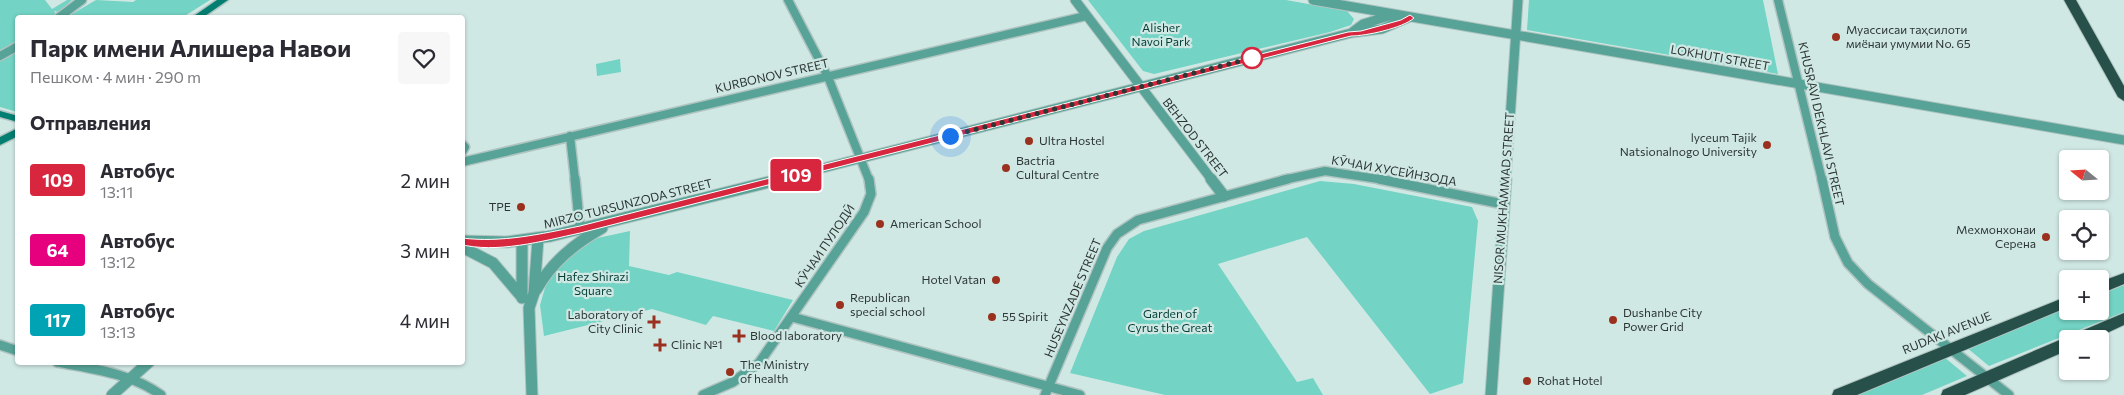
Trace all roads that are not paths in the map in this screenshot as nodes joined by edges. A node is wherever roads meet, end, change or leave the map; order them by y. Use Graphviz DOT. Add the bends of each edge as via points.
graph roads {
  1 [pos="82,0"];
  2 [pos="223,0"];
  3 [pos="788,0"];
  4 [pos="1075,0"];
  5 [pos="1312,0"];
  6 [pos="1518,0"];
  7 [pos="1778,0"];
  8 [pos="2070,0"];
  9 [pos="2078,0"];
  10 [pos="1349,6"];
  11 [pos="1393,14"];
  12 [pos="62,15"];
  13 [pos="200,15"];
  14 [pos="1086,16"];
  15 [pos="1410,18"];
  16 [pos="1359,26"];
  17 [pos="1351,33"];
  18 [pos="1515,35"];
  19 [pos="15,48"];
  20 [pos="0,56"];
  21 [pos="828,76"];
  22 [pos="2124,77"];
  23 [pos="1800,84"];
  24 [pos="1140,87"];
  25 [pos="2124,97"];
  26 [pos="0,114"];
  27 [pos="15,118"];
  28 [pos="15,133"];
  29 [pos="570,136"];
  30 [pos="2124,140"];
  31 [pos="0,142"];
  32 [pos="860,158"];
  33 [pos="465,161"];
  34 [pos="1224,196"];
  35 [pos="1503,204"];
  36 [pos="615,221"];
  37 [pos="580,230"];
  38 [pos="538,239"];
  39 [pos="465,241"];
  40 [pos="522,242"];
  41 [pos="465,249"];
  42 [pos="2124,278"];
  43 [pos="2109,284"];
  44 [pos="534,294"];
  45 [pos="521,296"];
  46 [pos="2059,305"];
  47 [pos="529,308"];
  48 [pos="792,318"];
  49 [pos="2124,319"];
  50 [pos="2099,330"];
  51 [pos="0,345"];
  52 [pos="2059,347"];
  53 [pos="1951,349"];
  54 [pos="15,350"];
  55 [pos="70,365"];
  56 [pos="146,365"];
  57 [pos="1988,378"];
  58 [pos="130,379"];
  59 [pos="1047,391"];
  60 [pos="1489,393"];
  61 [pos="112,395"];
  62 [pos="161,395"];
  63 [pos="532,395"];
  64 [pos="703,395"];
  65 [pos="1080,395"];
  66 [pos="1840,395"];
  67 [pos="1948,395"];
  68 [pos="2009,395"];
  1 -- 12 [label="street"];
  2 -- 13 [label="main road"];
  3 -- 21 [label="street, КӮЧАИ ПУЛОДӢ"];
  4 -- 14 [label="street, BEHZOD STREET"];
  5 -- 10 [label="street, LOKHUTI STREET"];
  6 -- 18 [label="street, NISOR MUKHAMMAD STREET"];
  7 -- 23 [label="street, KHUSRAVI DEKHLAVI STREET"];
  8 -- 25 [label="highway"];
  9 -- 22 [label="highway"];
  10 -- 11 [label="street, LOKHUTI STREET"];
  10 -- 16 [label="street" via="1359,14"];
  11 -- 15 [label="street, LOKHUTI STREET"];
  11 -- 16 [label="street, MIRZO TURSUNZODA STREET"];
  14 -- 21 [label="street, KURBONOV STREET"];
  14 -- 24 [label="street, BEHZOD STREET"];
  15 -- 17 [label="street, MIRZO TURSUNZODA STREET" via="1361,34"];
  15 -- 18 [label="street, LOKHUTI STREET"];
  16 -- 17 [label="street, MIRZO TURSUNZODA STREET"];
  17 -- 24 [label="street, MIRZO TURSUNZODA STREET"];
  18 -- 23 [label="street, LOKHUTI STREET"];
  18 -- 35 [label="street, NISOR MUKHAMMAD STREET"];
  19 -- 20 [label="street"];
  21 -- 29 [label="street, KURBONOV STREET"];
  21 -- 32 [label="street, КӮЧАИ ПУЛОДӢ"];
  23 -- 30 [label="street, LOKHUTI STREET"];
  23 -- 53 [label="street, KHUSRAVI DEKHLAVI STREET" via="1841,252 1862,279"];
  24 -- 32 [label="street, MIRZO TURSUNZODA STREET"];
  24 -- 34 [label="street, BEHZOD STREET"];
  26 -- 27 [label="main road"];
  28 -- 31 [label="main road"];
  29 -- 33 [label="street, KURBONOV STREET"];
  29 -- 37 [label="street"];
  32 -- 36 [label="street, MIRZO TURSUNZODA STREET"];
  32 -- 48 [label="street, КӮЧАИ ПУЛОДӢ" via="871,186 870,201"];
  34 -- 35 [label="street, КӮЧАИ ХУСЕЙНЗОДА" via="1303,174 1329,171"];
  34 -- 59 [label="street, HUSEYNZADE STREET" via="1144,218 1116,234 1105,252"];
  35 -- 60 [label="street, NISOR MUKHAMMAD STREET"];
  36 -- 37 [label="street, MIRZO TURSUNZODA STREET"];
  36 -- 44 [label="street" via="578,241 561,255 550,266"];
  37 -- 38 [label="street, MIRZO TURSUNZODA STREET"];
  38 -- 40 [label="street, MIRZO TURSUNZODA STREET"];
  38 -- 44 [label="street"];
  39 -- 40 [label="street, MIRZO TURSUNZODA STREET"];
  40 -- 45 [label="street"];
  41 -- 45 [label="street" via="493,263"];
  42 -- 43 [label="highway"];
  44 -- 47 [label="street"];
  45 -- 47 [label="street"];
  46 -- 53 [label="highway, RUDAKI AVENUE"];
  47 -- 63 [label="street"];
  48 -- 59 [label="street"];
  48 -- 64 [label="street, КӮЧАИ ПУЛОДӢ" via="759,363 744,377 730,386"];
  49 -- 50 [label="highway"];
  51 -- 54 [label="street"];
  52 -- 57 [label="highway"];
  53 -- 57 [label="street, KHUSRAVI DEKHLAVI STREET"];
  53 -- 66 [label="highway, RUDAKI AVENUE"];
  55 -- 58 [label="street"];
  56 -- 58 [label="street"];
  57 -- 67 [label="highway"];
  57 -- 68 [label="street, KHUSRAVI DEKHLAVI STREET"];
  58 -- 61 [label="street"];
  58 -- 62 [label="street" via="146,384"];
  59 -- 65 [label="street"];
}
